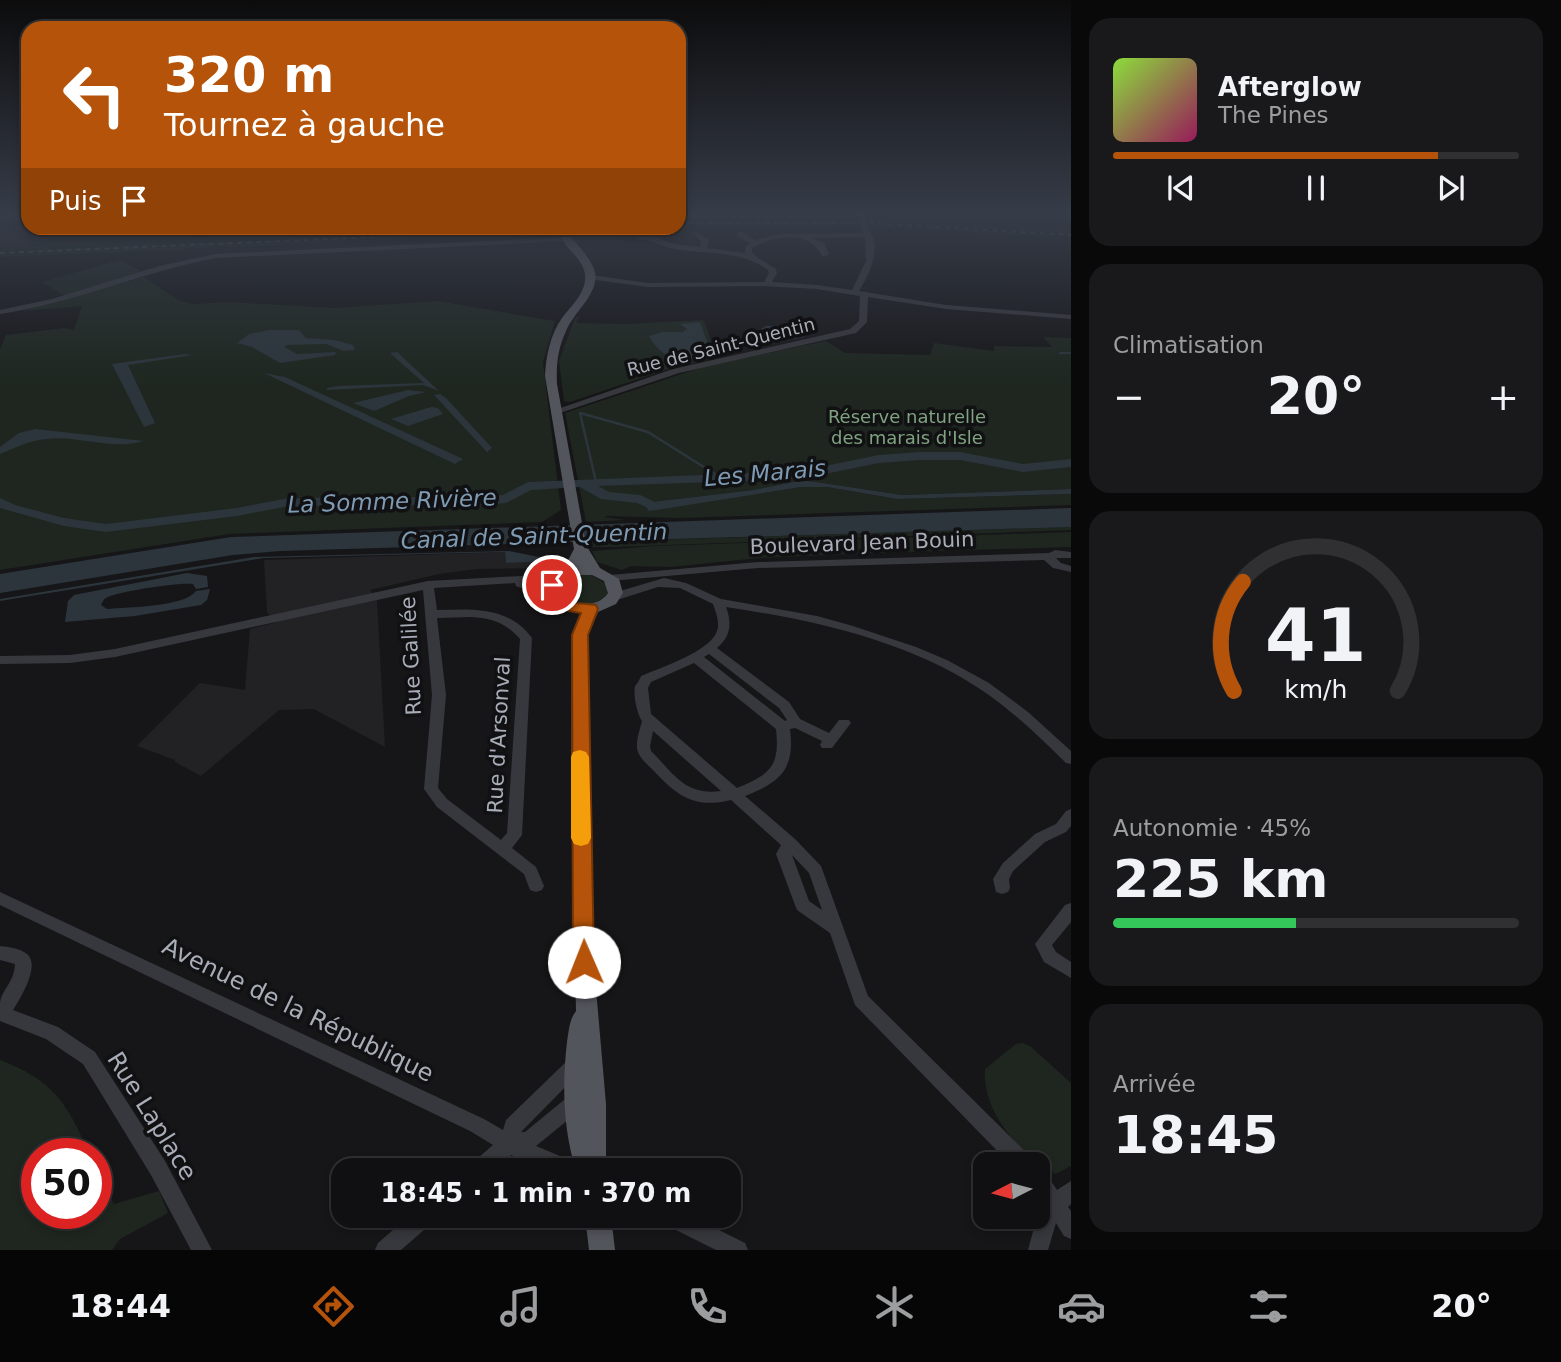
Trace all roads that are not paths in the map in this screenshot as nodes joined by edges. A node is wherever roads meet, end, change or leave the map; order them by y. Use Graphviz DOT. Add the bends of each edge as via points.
graph roads {
  1 [pos="156,271"];
  2 [pos="589,271"];
  3 [pos="773,271"];
  4 [pos="867,271"];
  5 [pos="591,277"];
  6 [pos="767,284"];
  7 [pos="859,293"];
  8 [pos="0,312"];
  9 [pos="1071,317"];
  10 [pos="557,411"];
  11 [pos="580,547"];
  12 [pos="1071,555"];
  13 [pos="1050,559"];
  14 [pos="737,567"];
  15 [pos="1071,570"];
  16 [pos="594,571"];
  17 [pos="705,573"];
  18 [pos="563,574"];
  19 [pos="684,577"];
  20 [pos="610,578"];
  21 [pos="660,579"];
  22 [pos="513,582"];
  23 [pos="428,584"];
  24 [pos="699,589"];
  25 [pos="614,597"];
  26 [pos="561,601"];
  27 [pos="718,602"];
  28 [pos="590,609"];
  29 [pos="432,614"];
  30 [pos="580,635"];
  31 [pos="701,652"];
  32 [pos="0,660"];
  33 [pos="649,721"];
  34 [pos="844,723"];
  35 [pos="789,725"];
  36 [pos="1071,758"];
  37 [pos="735,794"];
  38 [pos="1071,815"];
  39 [pos="790,843"];
  40 [pos="502,849"];
  41 [pos="536,886"];
  42 [pos="1002,888"];
  43 [pos="0,898"];
  44 [pos="1070,912"];
  45 [pos="836,929"];
  46 [pos="0,953"];
  47 [pos="1071,971"];
  48 [pos="585,999"];
  49 [pos="1,1013"];
  50 [pos="575,1065"];
  51 [pos="594,1087"];
  52 [pos="575,1102"];
  53 [pos="509,1144"];
  54 [pos="1012,1152"];
  55 [pos="493,1158"];
  56 [pos="542,1158"];
  57 [pos="584,1158"];
  58 [pos="591,1158"];
  59 [pos="1071,1191"];
  60 [pos="1050,1197"];
  61 [pos="1055,1204"];
  62 [pos="411,1228"];
  63 [pos="599,1228"];
  64 [pos="693,1228"];
  65 [pos="1071,1229"];
  66 [pos="202,1250"];
  67 [pos="385,1250"];
  68 [pos="602,1250"];
  69 [pos="738,1250"];
  70 [pos="1038,1250"];
  1 -- 8 [label="street"];
  2 -- 5 [label="main road"];
  3 -- 6 [label="street"];
  4 -- 7 [label="street, Rue de Saint-Quentin"];
  5 -- 6 [label="street" via="648,285"];
  5 -- 10 [label="main road" via="552,354 551,384"];
  6 -- 7 [label="street"];
  7 -- 9 [label="street" via="960,308"];
  7 -- 10 [label="street, Rue de Saint-Quentin" via="863,322 853,331 676,371"];
  10 -- 11 [label="main road"];
  11 -- 16 [label="main road"];
  11 -- 18 [label="main road"];
  12 -- 13 [label="street" via="1055,553"];
  13 -- 14 [label="street, Boulevard Jean Bouin" via="988,556"];
  13 -- 15 [label="street"];
  14 -- 17 [label="street"];
  14 -- 21 [label="street"];
  16 -- 18 [label="main road"];
  16 -- 20 [label="main road"];
  17 -- 19 [label="street"];
  17 -- 24 [label="street"];
  18 -- 22 [label="street"];
  18 -- 26 [label="main road" via="552,585"];
  19 -- 21 [label="street"];
  19 -- 24 [label="street"];
  20 -- 21 [label="street"];
  20 -- 25 [label="main road" via="616,587"];
  21 -- 24 [label="street"];
  21 -- 25 [label="street"];
  22 -- 23 [label="street"];
  22 -- 26 [label="street"];
  23 -- 29 [label="street, Rue Galilée"];
  23 -- 32 [label="street" via="115,653"];
  24 -- 27 [label="street"];
  25 -- 28 [label="main road"];
  26 -- 28 [label="main road"];
  26 -- 30 [label="main road"];
  27 -- 31 [label="street" via="724,630 716,644"];
  27 -- 36 [label="street" via="813,618 883,638 943,663 1002,698"];
  28 -- 30 [label="main road"];
  29 -- 40 [label="street, Rue Galilée" via="439,695 431,789"];
  29 -- 40 [label="street, Rue d'Arsonval" via="505,617 526,638 514,835"];
  30 -- 48 [label="main road"];
  31 -- 33 [label="street" via="643,683"];
  31 -- 35 [label="street" via="787,708"];
  33 -- 37 [label="street"];
  33 -- 37 [label="street" via="645,753 689,794 722,798"];
  34 -- 35 [label="street" via="829,743"];
  35 -- 37 [label="street" via="778,769"];
  37 -- 39 [label="street"];
  38 -- 42 [label="street" via="1061,828 1040,838 1008,867"];
  39 -- 45 [label="street" via="816,870"];
  39 -- 45 [label="street" via="784,854 803,905"];
  40 -- 41 [label="street, Rue Galilée" via="531,870"];
  43 -- 53 [label="street, Avenue de la République"];
  44 -- 47 [label="street" via="1044,944 1050,957"];
  45 -- 54 [label="street" via="861,1000"];
  46 -- 49 [label="street" via="23,960 24,970"];
  48 -- 50 [label="main road"];
  48 -- 51 [label="main road"];
  49 -- 66 [label="street, Rue Laplace" via="52,1034 89,1058 158,1168"];
  50 -- 52 [label="main road"];
  50 -- 53 [label="street" via="513,1126"];
  51 -- 52 [label="street"];
  51 -- 58 [label="main road"];
  52 -- 53 [label="street" via="529,1140"];
  52 -- 57 [label="main road"];
  53 -- 55 [label="street"];
  53 -- 56 [label="street, Avenue de la République"];
  59 -- 61 [label="street"];
  60 -- 61 [label="street"];
  61 -- 65 [label="street"];
  61 -- 70 [label="street" via="1041,1230"];
  62 -- 67 [label="street"];
  63 -- 68 [label="main road"];
  64 -- 69 [label="street"];
}
